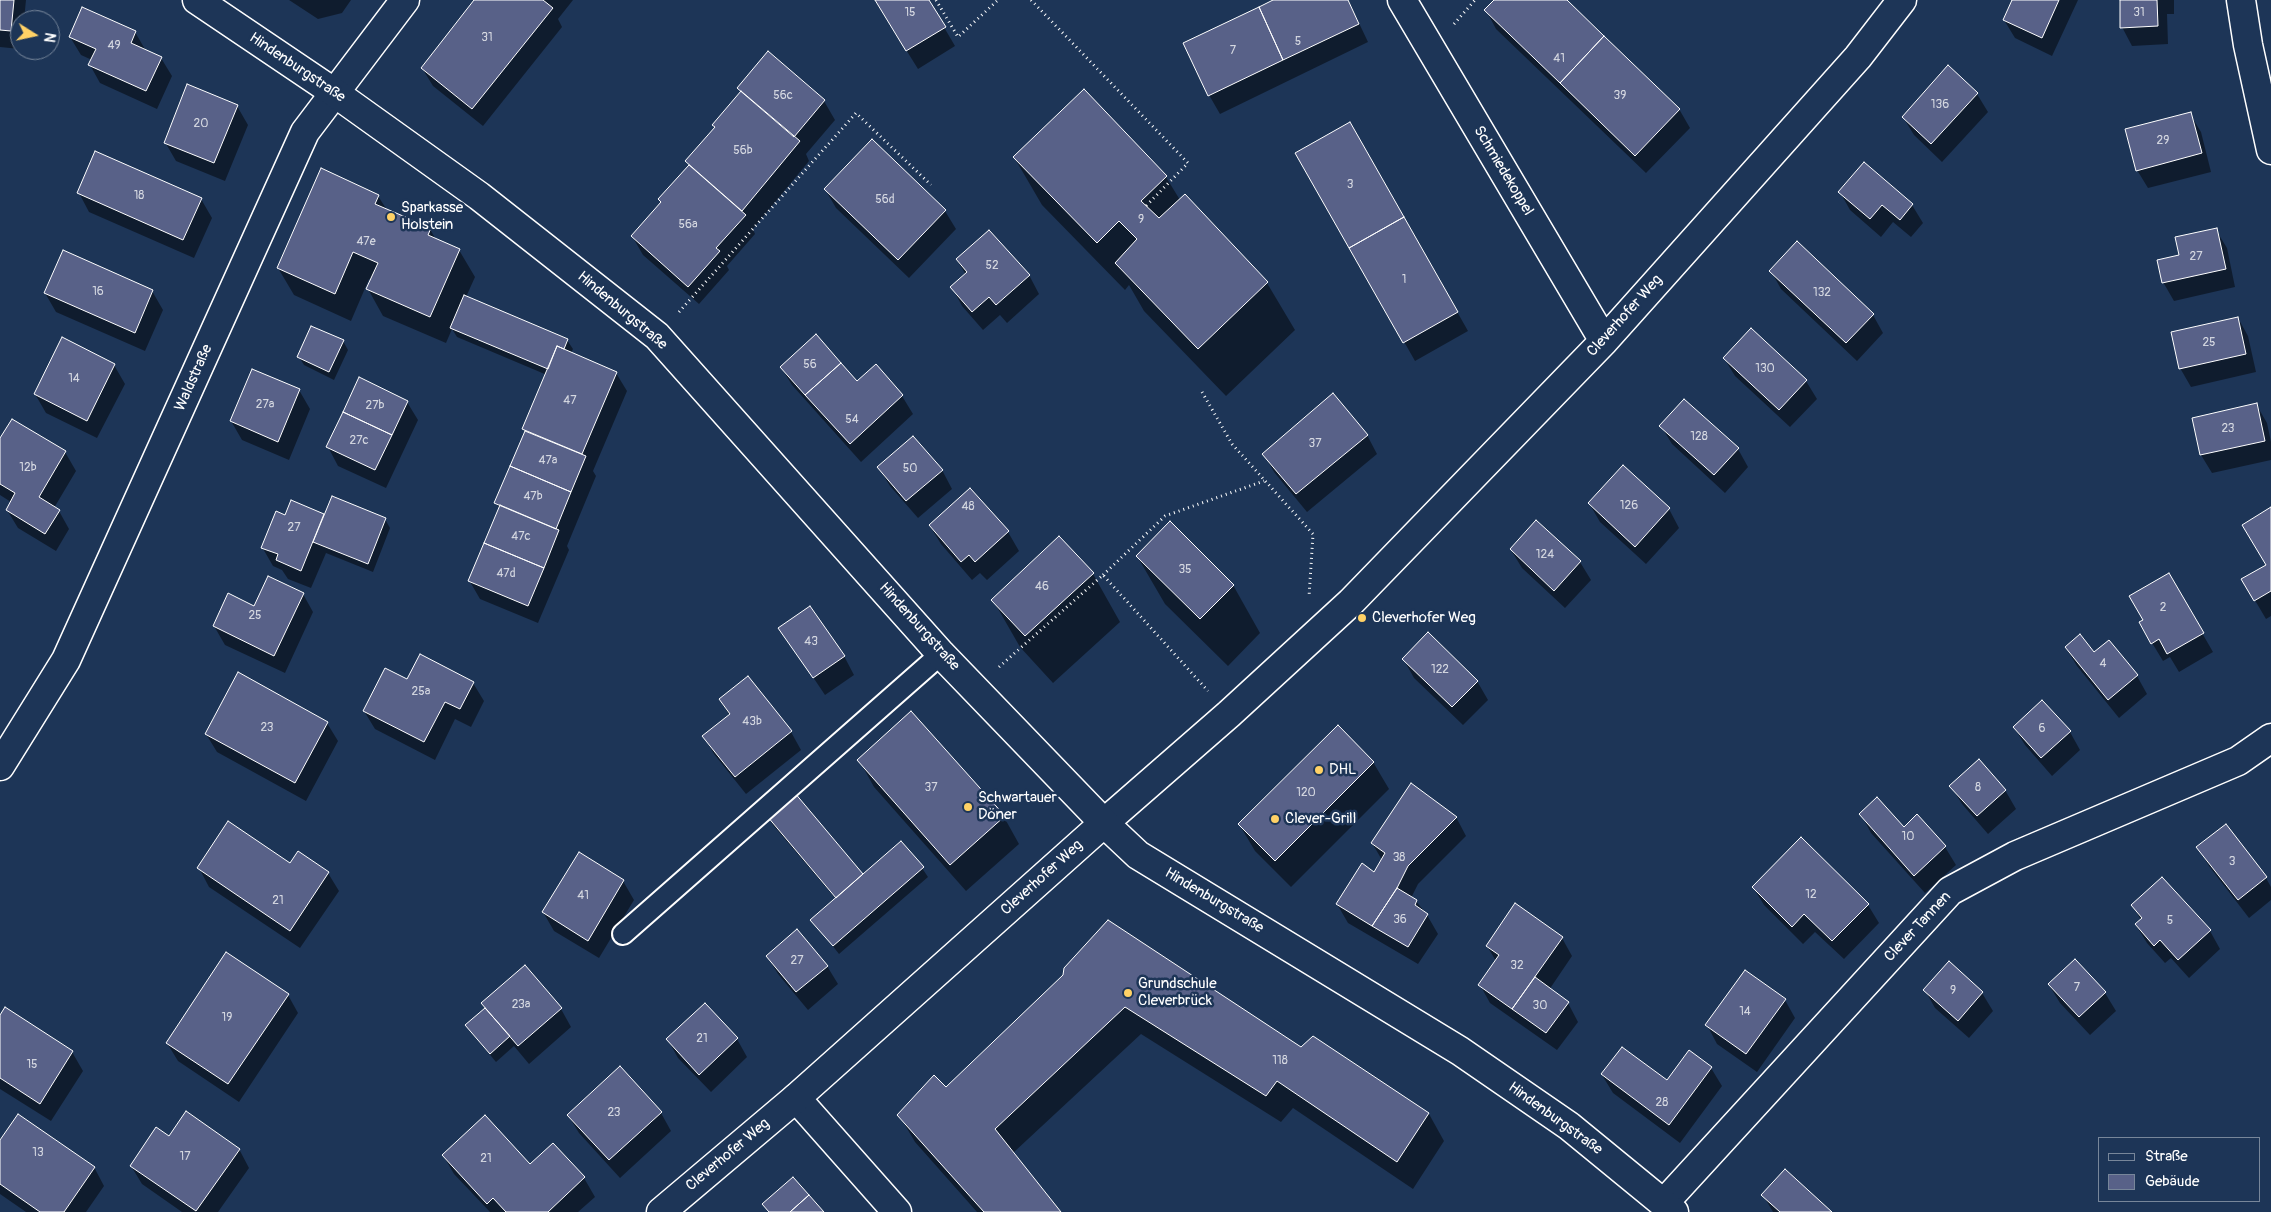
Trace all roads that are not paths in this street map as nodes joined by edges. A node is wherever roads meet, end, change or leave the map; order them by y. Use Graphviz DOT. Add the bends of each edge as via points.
graph roads {
  1 [pos="197,0"];
  2 [pos="405,0"];
  3 [pos="1402,0"];
  4 [pos="1902,0"];
  5 [pos="2241,0"];
  6 [pos="335,93"];
  7 [pos="2271,150"];
  8 [pos="1604,341"];
  9 [pos="941,654"];
  10 [pos="2271,738"];
  11 [pos="0,766"];
  12 [pos="1104,823"];
  13 [pos="623,934"];
  14 [pos="796,1098"];
  15 [pos="1669,1208"];
  16 [pos="661,1212"];
  17 [pos="897,1212"];
  1 -- 6 [label="street, Hindenburgstraße"];
  2 -- 6 [label="street, Waldstraße"];
  3 -- 8 [label="street, Schmiedekoppel"];
  4 -- 8 [label="street, Cleverhofer Weg" via="1858,57"];
  5 -- 7 [label="street"];
  6 -- 9 [label="street, Hindenburgstraße" via="479,196 656,336"];
  6 -- 11 [label="street, Waldstraße" via="306,132 66,660"];
  8 -- 12 [label="street, Cleverhofer Weg" via="1351,602"];
  9 -- 12 [label="street, Hindenburgstraße"];
  9 -- 13 [label="lane"];
  10 -- 15 [label="street, Clever Tannen" via="2238,761 2015,856 1950,891"];
  12 -- 14 [label="street, Cleverhofer Weg"];
  12 -- 15 [label="street, Hindenburgstraße" via="1138,856 1460,1051 1568,1126"];
  14 -- 16 [label="street, Cleverhofer Weg"];
  14 -- 17 [label="street"];
}
